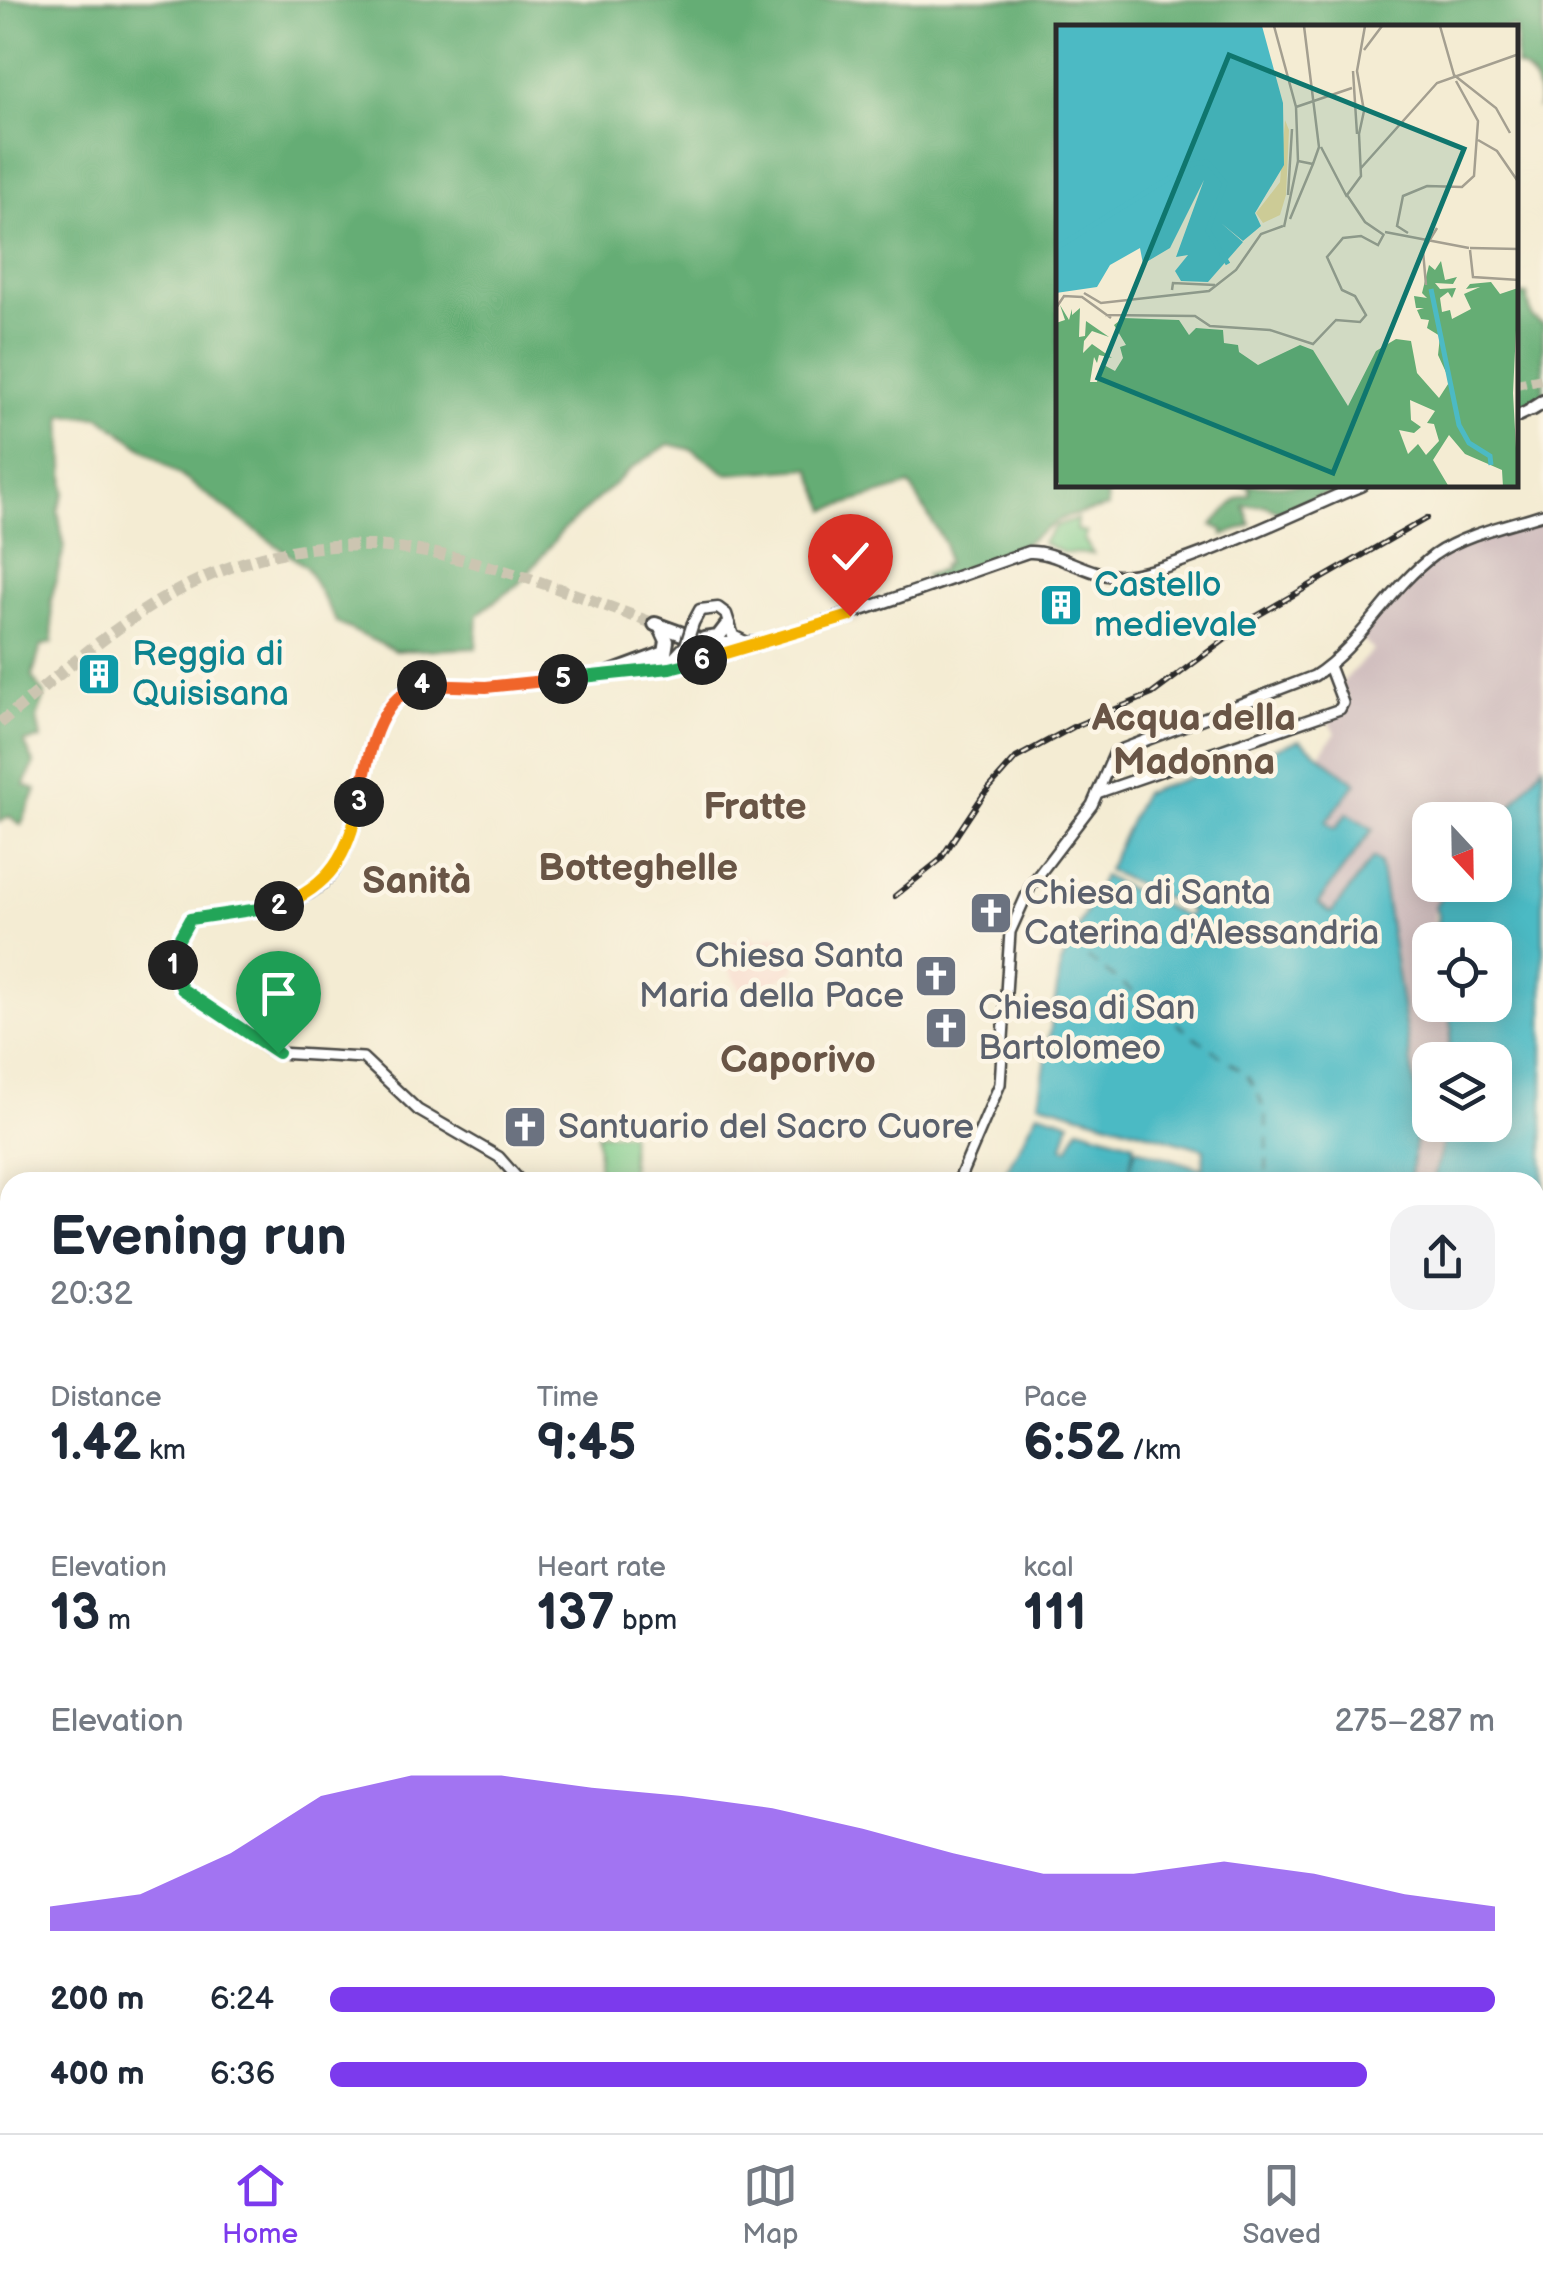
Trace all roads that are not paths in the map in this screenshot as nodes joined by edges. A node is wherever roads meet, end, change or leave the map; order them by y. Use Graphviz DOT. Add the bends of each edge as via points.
graph roads {
  1 [pos="1355,488"];
  2 [pos="1543,514"];
  3 [pos="728,624"];
  4 [pos="690,635"];
  5 [pos="754,644"];
  6 [pos="1327,671"];
  7 [pos="610,673"];
  8 [pos="1096,793"];
  9 [pos="512,1172"];
  10 [pos="962,1172"];
  11 [pos="0,1470"];
  12 [pos="0,1489"];
  1 -- 5 [label="main road" via="1138,575 1095,573 1028,552 848,618"];
  2 -- 6 [label="street" via="1438,552"];
  3 -- 4 [label="highway" via="714,639"];
  3 -- 4 [label="main road" via="712,606 700,610"];
  3 -- 5 [label="main road" via="737,640"];
  4 -- 5 [label="highway" via="728,646"];
  4 -- 7 [label="main road" via="662,664"];
  4 -- 7 [label="highway" via="657,625 667,641 665,653"];
  5 -- 7 [label="main road" via="682,666"];
  6 -- 8 [label="street" via="1119,748"];
  6 -- 8 [label="street" via="1340,709"];
  7 -- 9 [label="street" via="406,689 371,746 354,829 333,874 304,897 276,907 190,919 174,948 173,970 182,989 263,1045 278,1053 363,1058 418,1110 499,1157"];
  8 -- 10 [label="street" via="1031,885 1010,932 1000,1084"];
  11 -- 12 [label="highway"];
}
